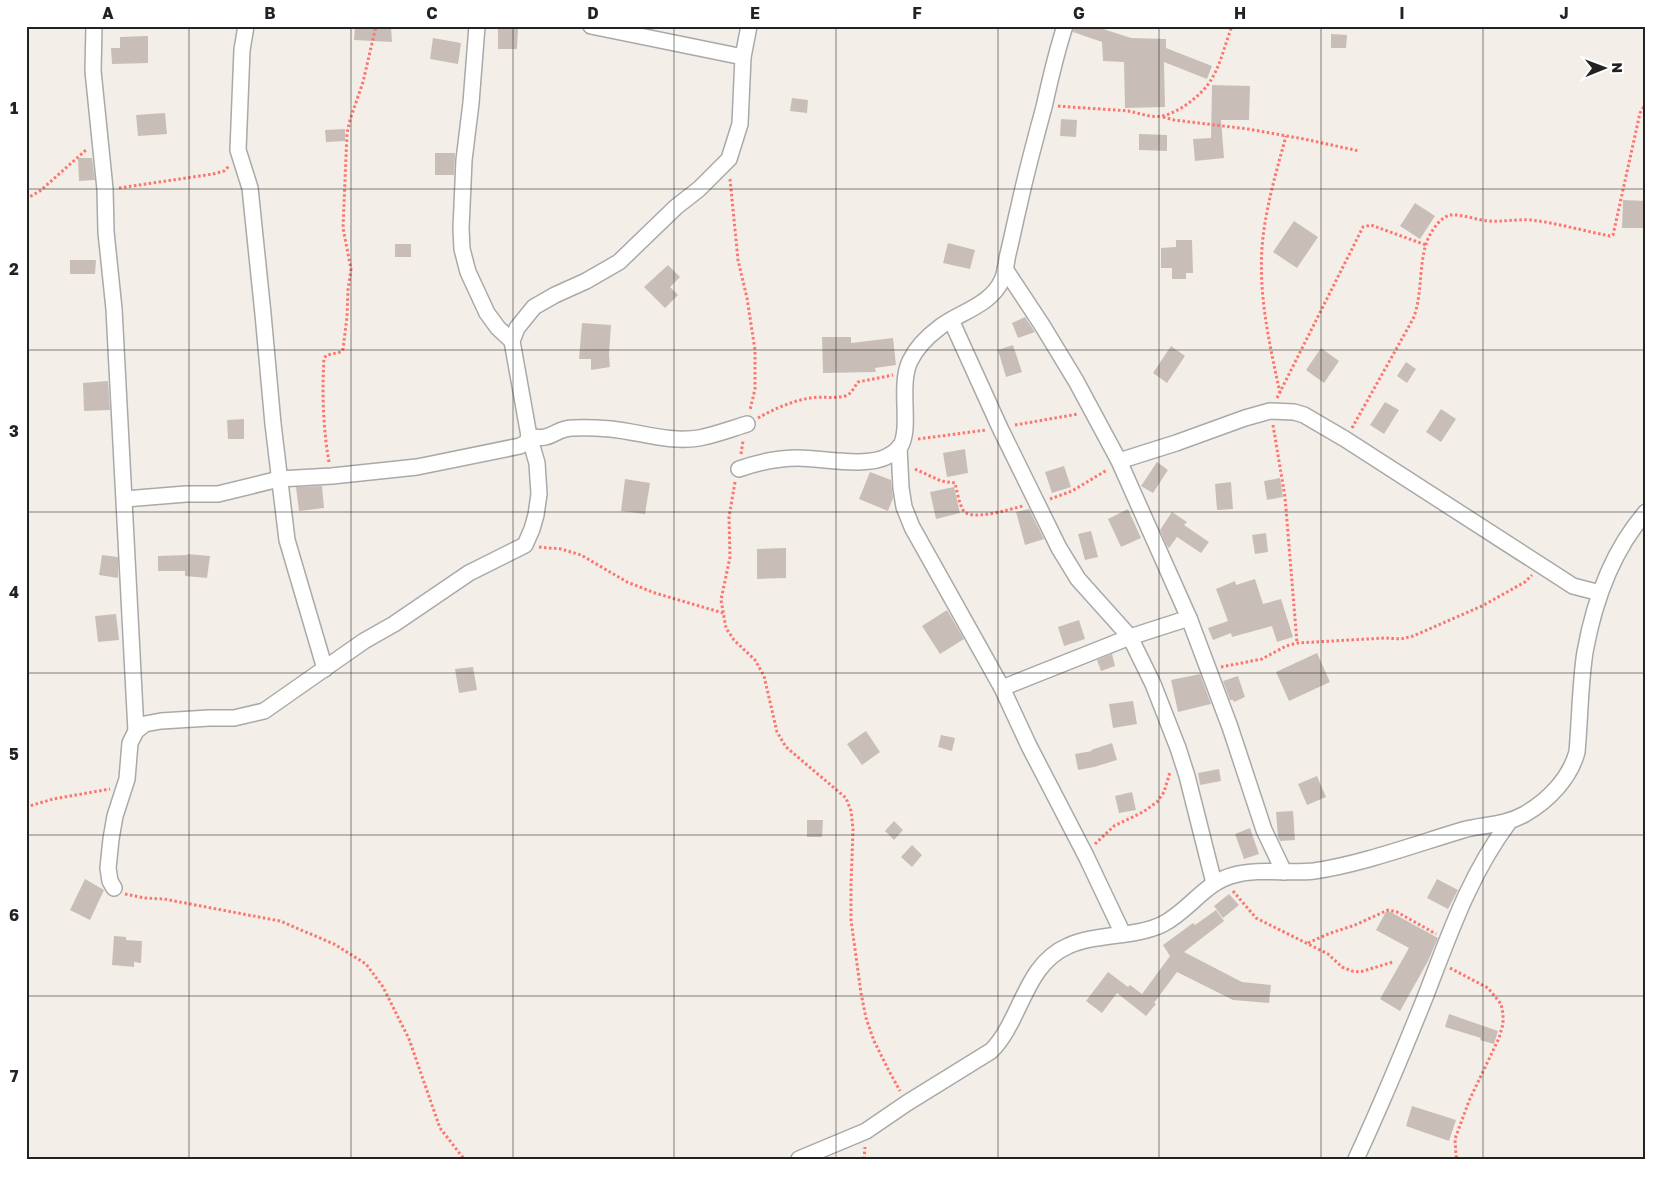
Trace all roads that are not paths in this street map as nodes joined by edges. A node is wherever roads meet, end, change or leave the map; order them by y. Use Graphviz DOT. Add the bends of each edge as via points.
graph roads {
  1 [pos="94,26"];
  2 [pos="246,26"];
  3 [pos="477,26"];
  4 [pos="590,26"];
  5 [pos="749,26"];
  6 [pos="1065,26"];
  7 [pos="743,57"];
  8 [pos="1005,269"];
  9 [pos="951,320"];
  10 [pos="512,341"];
  11 [pos="747,424"];
  12 [pos="529,436"];
  13 [pos="901,444"];
  14 [pos="1119,461"];
  15 [pos="739,469"];
  16 [pos="279,479"];
  17 [pos="125,499"];
  18 [pos="1646,512"];
  19 [pos="1600,593"];
  20 [pos="1189,618"];
  21 [pos="1130,637"];
  22 [pos="325,669"];
  23 [pos="1002,688"];
  24 [pos="136,731"];
  25 [pos="1509,822"];
  26 [pos="1284,872"];
  27 [pos="1219,881"];
  28 [pos="114,888"];
  29 [pos="1123,934"];
  30 [pos="799,1159"];
  31 [pos="1356,1159"];
  1 -- 17 [label="street" via="93,70 114,309"];
  2 -- 16 [label="street" via="241,59 238,150 250,188"];
  3 -- 10 [label="street" via="464,160 462,248 468,272 487,313"];
  4 -- 7 [label="street"];
  5 -- 7 [label="street"];
  6 -- 8 [label="street" via="1024,181"];
  7 -- 10 [label="street" via="740,124 729,159 619,262 534,307 517,328"];
  8 -- 9 [label="street" via="989,297"];
  8 -- 14 [label="street" via="1042,325"];
  9 -- 13 [label="street" via="925,340 906,372"];
  9 -- 21 [label="street" via="1059,548 1078,579"];
  10 -- 12 [label="street"];
  11 -- 12 [label="street" via="698,438 572,428 542,438"];
  12 -- 16 [label="street" via="520,446 436,464"];
  12 -- 22 [label="street" via="537,463 539,494 532,530 525,545 469,573"];
  13 -- 15 [label="street" via="879,460 773,459"];
  13 -- 23 [label="street" via="901,488 912,527"];
  14 -- 19 [label="street" via="1245,418 1270,411 1294,412 1345,439 1573,586"];
  14 -- 20 [label="street"];
  16 -- 17 [label="street" via="218,494"];
  16 -- 22 [label="street" via="287,540"];
  17 -- 24 [label="street"];
  18 -- 19 [label="street" via="1635,524 1610,568"];
  19 -- 25 [label="street" via="1585,653 1574,763 1569,774 1544,800"];
  20 -- 21 [label="street"];
  20 -- 26 [label="street" via="1264,830"];
  21 -- 23 [label="street"];
  21 -- 27 [label="street" via="1178,748"];
  22 -- 24 [label="street" via="264,711 234,718 145,724"];
  23 -- 29 [label="street"];
  24 -- 28 [label="street" via="130,743 127,778 115,816 108,868"];
  25 -- 26 [label="street" via="1466,829 1346,864"];
  25 -- 31 [label="street" via="1463,899 1392,1079"];
  26 -- 27 [label="street" via="1251,872"];
  27 -- 29 [label="street" via="1162,924"];
  29 -- 30 [label="street" via="1068,945 1055,953 1030,982 1000,1041 991,1050 866,1131"];
}
